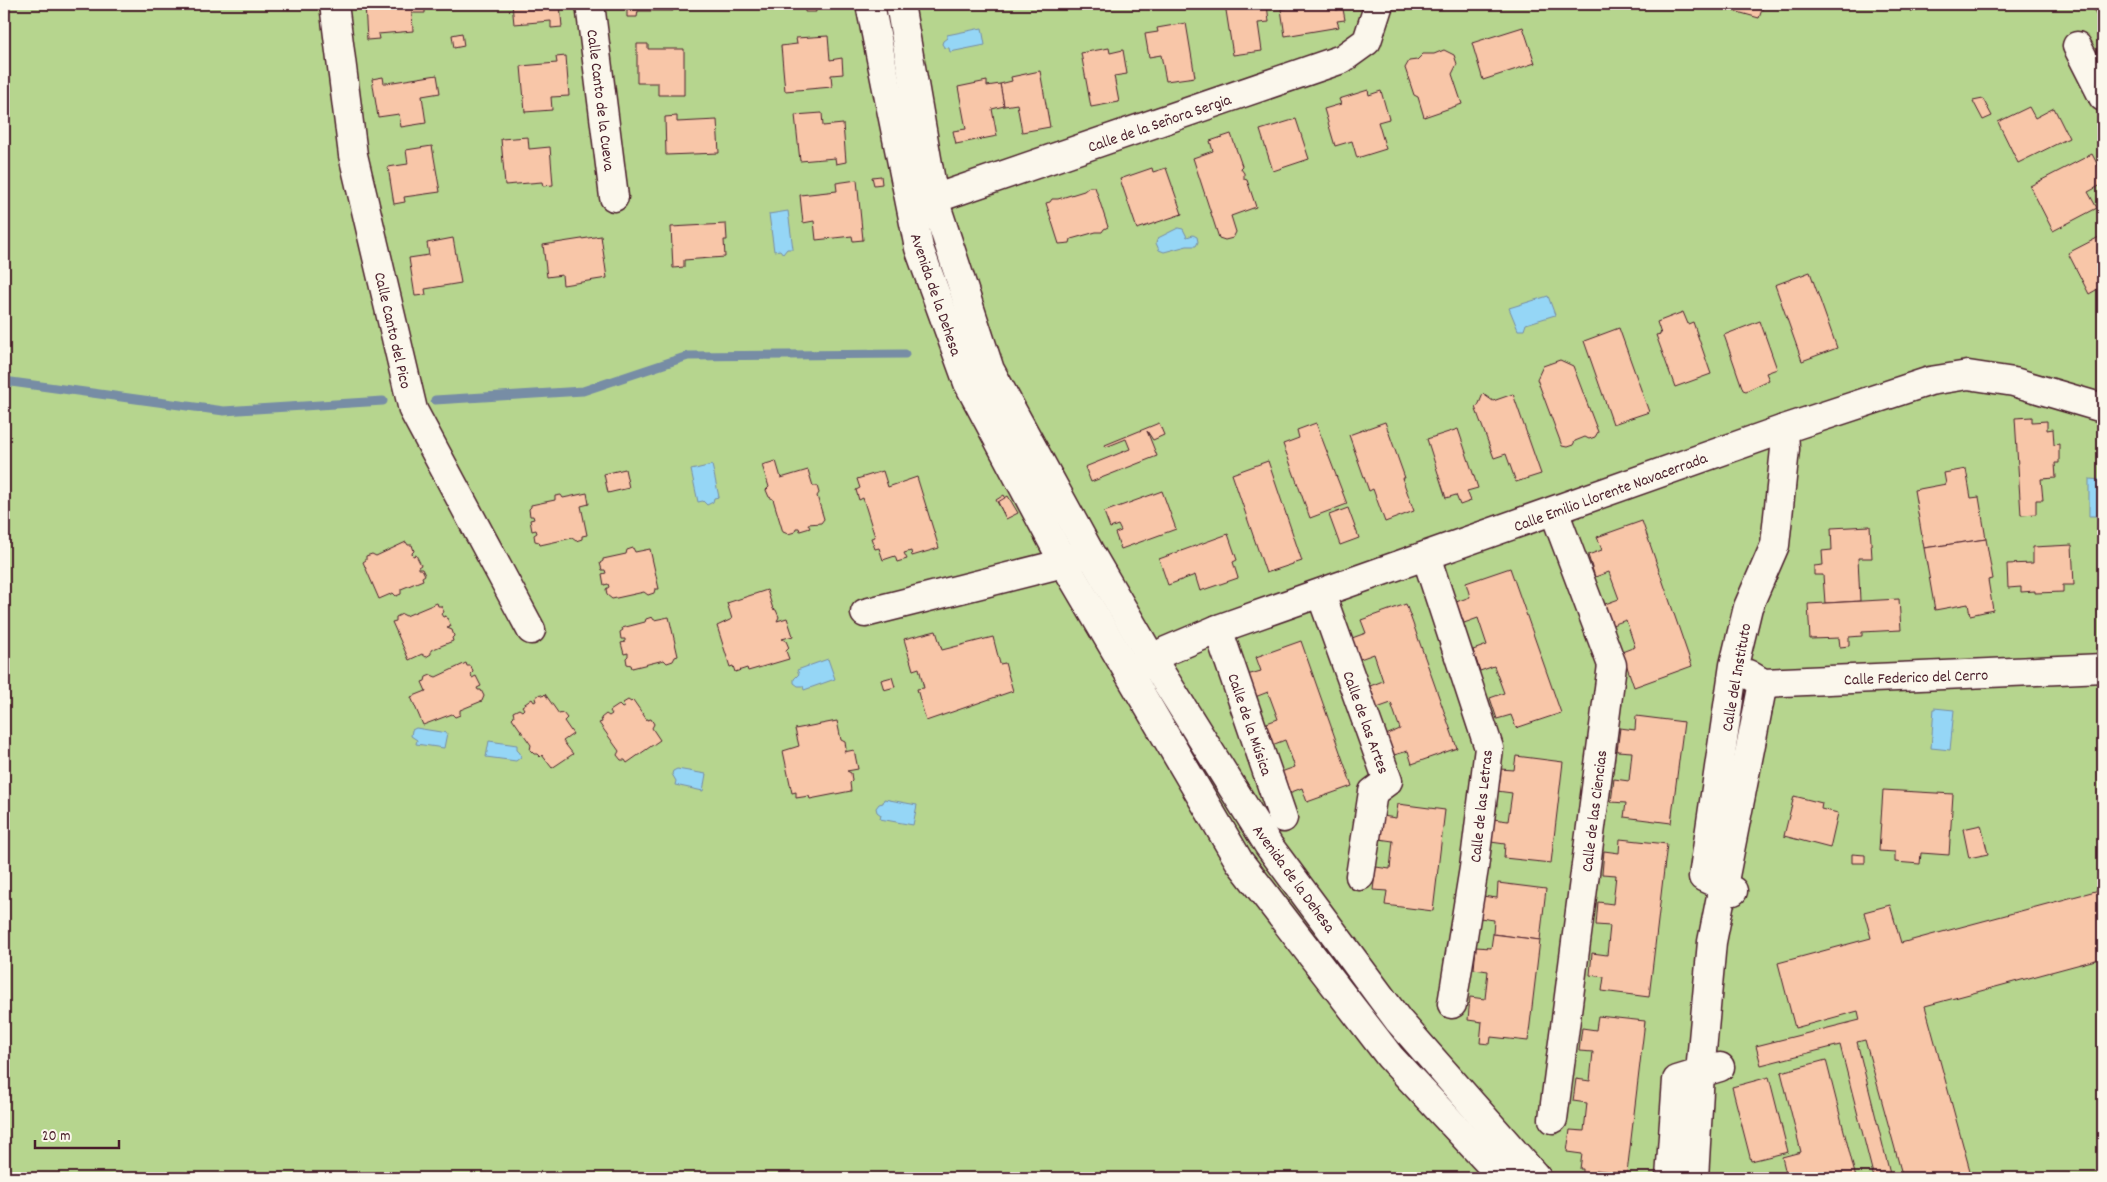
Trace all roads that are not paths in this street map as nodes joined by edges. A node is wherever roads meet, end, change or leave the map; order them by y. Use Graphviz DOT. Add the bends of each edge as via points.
graph roads {
  1 [pos="334,4"];
  2 [pos="590,4"];
  3 [pos="870,4"];
  4 [pos="900,4"];
  5 [pos="1379,4"];
  6 [pos="2077,46"];
  7 [pos="2103,97"];
  8 [pos="614,197"];
  9 [pos="922,202"];
  10 [pos="2103,408"];
  11 [pos="1784,428"];
  12 [pos="1554,512"];
  13 [pos="1089,551"];
  14 [pos="1426,556"];
  15 [pos="1064,563"];
  16 [pos="1321,594"];
  17 [pos="865,613"];
  18 [pos="1218,629"];
  19 [pos="531,630"];
  20 [pos="1152,658"];
  21 [pos="1734,665"];
  22 [pos="2103,668"];
  23 [pos="1128,674"];
  24 [pos="1762,682"];
  25 [pos="1283,818"];
  26 [pos="1360,876"];
  27 [pos="1728,889"];
  28 [pos="1452,1004"];
  29 [pos="1710,1070"];
  30 [pos="1553,1119"];
  31 [pos="1503,1178"];
  32 [pos="1537,1178"];
  33 [pos="1670,1178"];
  34 [pos="1694,1178"];
  1 -- 19 [label="street, Calle Canto del Pico" via="353,155 413,410"];
  2 -- 8 [label="street, Calle Canto de la Cueva"];
  3 -- 9 [label="street, Avenida de la Dehesa"];
  4 -- 9 [label="street, Avenida de la Dehesa"];
  5 -- 9 [label="street, Calle de la Señora Sergia" via="1367,42 1342,59"];
  6 -- 7 [label="street"];
  9 -- 13 [label="street, Avenida de la Dehesa" via="990,370"];
  9 -- 15 [label="street, Avenida de la Dehesa" via="919,248 968,383"];
  10 -- 11 [label="street, Calle Emilio Llorente Navacerrada" via="2014,382 1968,375 1930,381"];
  11 -- 12 [label="street, Calle Emilio Llorente Navacerrada"];
  11 -- 21 [label="street, Calle del Instituto" via="1776,545 1748,607"];
  12 -- 14 [label="street, Calle Emilio Llorente Navacerrada"];
  12 -- 30 [label="street, Calle de las Ciencias" via="1612,665"];
  13 -- 15 [label="street"];
  13 -- 20 [label="street, Avenida de la Dehesa"];
  14 -- 16 [label="street, Calle Emilio Llorente Navacerrada"];
  14 -- 28 [label="street, Calle de las Letras" via="1489,748"];
  15 -- 17 [label="street"];
  15 -- 23 [label="street, Avenida de la Dehesa"];
  16 -- 18 [label="street, Calle Emilio Llorente Navacerrada"];
  16 -- 26 [label="street, Calle de las Artes" via="1388,781 1373,792"];
  18 -- 20 [label="street, Calle Emilio Llorente Navacerrada"];
  18 -- 25 [label="street, Calle de la Música"];
  20 -- 23 [label="street, Calle Emilio Llorente Navacerrada"];
  20 -- 32 [label="street, Avenida de la Dehesa" via="1269,846 1398,1020"];
  21 -- 24 [label="street"];
  21 -- 27 [label="street, Calle del Instituto" via="1703,877"];
  22 -- 24 [label="street, Calle Federico del Cerro"];
  23 -- 31 [label="street, Avenida de la Dehesa" via="1239,861 1390,1057"];
  24 -- 27 [label="street, Calle del Instituto"];
  27 -- 29 [label="street, Calle del Instituto" via="1712,942"];
  29 -- 33 [label="street" via="1677,1080"];
  29 -- 34 [label="street, Calle del Instituto"];
}
